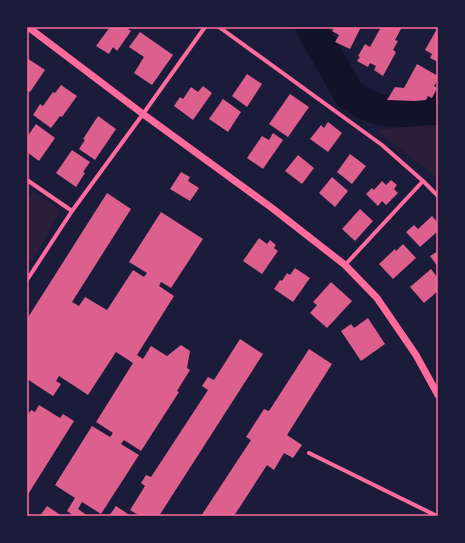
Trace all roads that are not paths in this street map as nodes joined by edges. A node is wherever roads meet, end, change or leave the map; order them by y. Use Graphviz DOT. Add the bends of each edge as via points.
graph roads {
  1 [pos="28,27"];
  2 [pos="205,27"];
  3 [pos="219,27"];
  4 [pos="143,114"];
  5 [pos="27,180"];
  6 [pos="423,181"];
  7 [pos="438,196"];
  8 [pos="72,211"];
  9 [pos="345,265"];
  10 [pos="27,280"];
  11 [pos="438,395"];
  12 [pos="309,453"];
  13 [pos="437,516"];
  1 -- 4 [label="street"];
  2 -- 4 [label="street"];
  3 -- 6 [label="street" via="382,145"];
  4 -- 8 [label="street"];
  4 -- 9 [label="street"];
  5 -- 8 [label="street"];
  6 -- 7 [label="street"];
  6 -- 9 [label="street"];
  8 -- 10 [label="street"];
  9 -- 11 [label="street" via="377,298 416,355"];
  12 -- 13 [label="street"];
}
